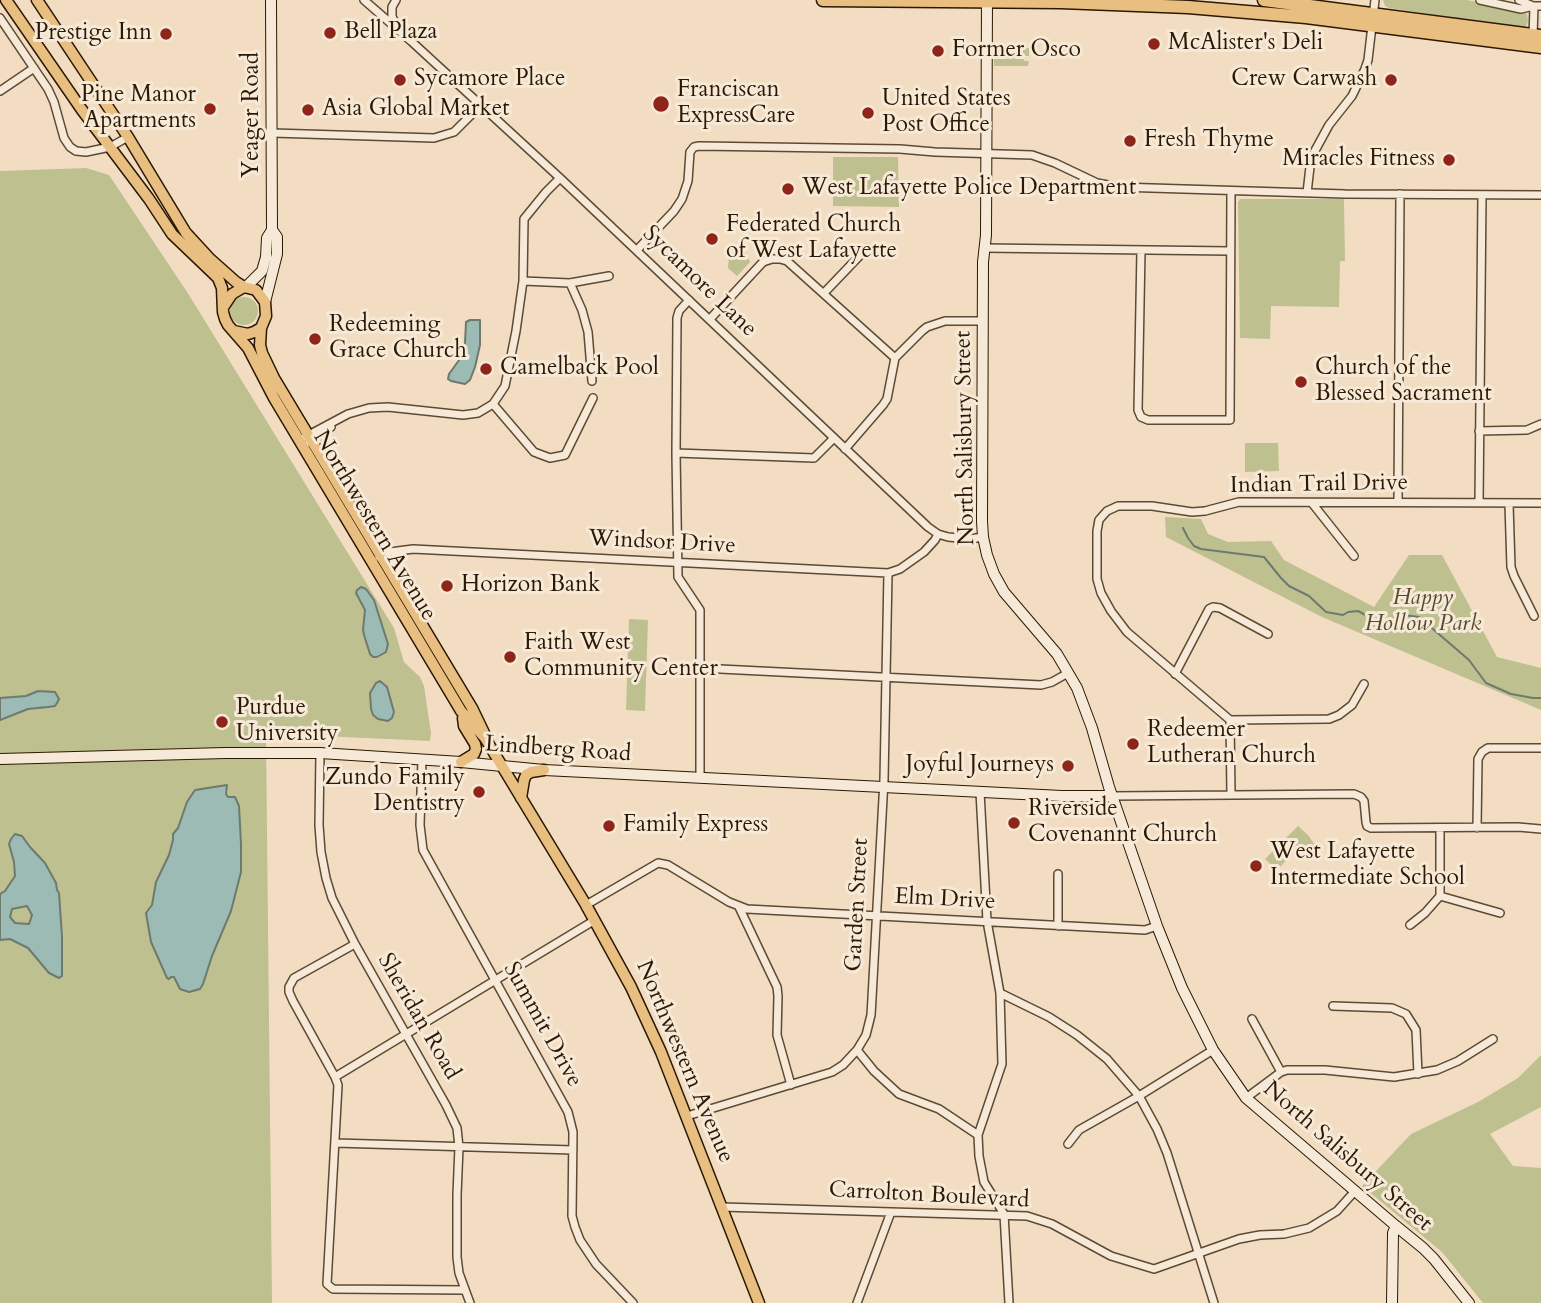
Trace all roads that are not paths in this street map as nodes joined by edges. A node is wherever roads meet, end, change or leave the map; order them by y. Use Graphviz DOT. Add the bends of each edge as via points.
graph roads {
  1 [pos="6,0"];
  2 [pos="271,0"];
  3 [pos="364,0"];
  4 [pos="397,0"];
  5 [pos="823,0"];
  6 [pos="984,0"];
  7 [pos="1264,0"];
  8 [pos="1273,0"];
  9 [pos="1479,0"];
  10 [pos="1519,0"];
  11 [pos="37,1"];
  12 [pos="1537,6"];
  13 [pos="1374,13"];
  14 [pos="0,18"];
  15 [pos="398,29"];
  16 [pos="1538,40"];
  17 [pos="34,68"];
  18 [pos="0,91"];
  19 [pos="481,105"];
  20 [pos="273,133"];
  21 [pos="128,137"];
  22 [pos="110,147"];
  23 [pos="983,153"];
  24 [pos="560,178"];
  25 [pos="1231,191"];
  26 [pos="1307,193"];
  27 [pos="1400,194"];
  28 [pos="1482,195"];
  29 [pos="1541,195"];
  30 [pos="272,230"];
  31 [pos="867,247"];
  32 [pos="984,248"];
  33 [pos="637,250"];
  34 [pos="1141,250"];
  35 [pos="1230,251"];
  36 [pos="609,276"];
  37 [pos="523,281"];
  38 [pos="570,283"];
  39 [pos="245,287"];
  40 [pos="824,293"];
  41 [pos="689,300"];
  42 [pos="265,302"];
  43 [pos="224,306"];
  44 [pos="710,319"];
  45 [pos="983,321"];
  46 [pos="261,328"];
  47 [pos="234,331"];
  48 [pos="895,358"];
  49 [pos="592,381"];
  50 [pos="593,398"];
  51 [pos="493,404"];
  52 [pos="1541,424"];
  53 [pos="1479,431"];
  54 [pos="834,438"];
  55 [pos="305,441"];
  56 [pos="845,449"];
  57 [pos="676,453"];
  58 [pos="1398,502"];
  59 [pos="1312,503"];
  60 [pos="1479,503"];
  61 [pos="1541,503"];
  62 [pos="1509,504"];
  63 [pos="938,534"];
  64 [pos="983,537"];
  65 [pos="1354,556"];
  66 [pos="376,558"];
  67 [pos="678,563"];
  68 [pos="888,573"];
  69 [pos="1534,616"];
  70 [pos="1268,634"];
  71 [pos="700,668"];
  72 [pos="1068,673"];
  73 [pos="1175,674"];
  74 [pos="886,677"];
  75 [pos="1364,684"];
  76 [pos="461,711"];
  77 [pos="1230,720"];
  78 [pos="485,738"];
  79 [pos="1541,748"];
  80 [pos="320,752"];
  81 [pos="0,759"];
  82 [pos="422,759"];
  83 [pos="461,762"];
  84 [pos="500,765"];
  85 [pos="544,770"];
  86 [pos="701,778"];
  87 [pos="884,788"];
  88 [pos="980,792"];
  89 [pos="1231,795"];
  90 [pos="1112,796"];
  91 [pos="521,798"];
  92 [pos="1440,828"];
  93 [pos="1477,828"];
  94 [pos="1541,829"];
  95 [pos="1058,874"];
  96 [pos="1440,896"];
  97 [pos="586,905"];
  98 [pos="739,907"];
  99 [pos="1500,913"];
  100 [pos="877,916"];
  101 [pos="595,920"];
  102 [pos="987,920"];
  103 [pos="1410,925"];
  104 [pos="1058,926"];
  105 [pos="1157,926"];
  106 [pos="355,944"];
  107 [pos="495,979"];
  108 [pos="1000,993"];
  109 [pos="1333,1006"];
  110 [pos="1252,1019"];
  111 [pos="406,1034"];
  112 [pos="1493,1039"];
  113 [pos="857,1050"];
  114 [pos="1213,1050"];
  115 [pos="1281,1072"];
  116 [pos="1418,1074"];
  117 [pos="335,1077"];
  118 [pos="791,1085"];
  119 [pos="1139,1096"];
  120 [pos="1246,1098"];
  121 [pos="687,1116"];
  122 [pos="978,1135"];
  123 [pos="336,1143"];
  124 [pos="1068,1144"];
  125 [pos="459,1147"];
  126 [pos="573,1150"];
  127 [pos="1354,1191"];
  128 [pos="722,1207"];
  129 [pos="891,1212"];
  130 [pos="1004,1214"];
  131 [pos="1395,1226"];
  132 [pos="1199,1254"];
  133 [pos="464,1290"];
  134 [pos="470,1303"];
  135 [pos="633,1303"];
  136 [pos="759,1303"];
  137 [pos="857,1303"];
  138 [pos="1009,1303"];
  139 [pos="1214,1303"];
  140 [pos="1392,1303"];
  141 [pos="1469,1303"];
  1 -- 22 [label="main road"];
  2 -- 20 [label="street, Yeager Road"];
  3 -- 15 [label="street, Sycamore Lane"];
  4 -- 15 [label="street" via="392,16"];
  5 -- 6 [label="highway"];
  6 -- 13 [label="highway" via="1188,7 1306,17"];
  6 -- 23 [label="street, North Salisbury Street"];
  7 -- 8 [label="highway"];
  8 -- 13 [label="highway"];
  9 -- 12 [label="street" via="1521,9"];
  10 -- 12 [label="street"];
  11 -- 21 [label="main road"];
  12 -- 16 [label="street"];
  13 -- 16 [label="highway"];
  13 -- 26 [label="street" via="1368,60 1352,96 1311,158"];
  14 -- 17 [label="street"];
  15 -- 19 [label="street, Sycamore Lane"];
  17 -- 18 [label="street"];
  17 -- 22 [label="street" via="51,94 66,143 80,152"];
  19 -- 20 [label="street" via="454,132 434,138"];
  19 -- 24 [label="street, Sycamore Lane"];
  20 -- 30 [label="street, Yeager Road"];
  21 -- 22 [label="street"];
  21 -- 39 [label="main road" via="186,233"];
  22 -- 43 [label="main road" via="172,234 218,278"];
  23 -- 25 [label="street" via="1040,156 1097,183 1119,187"];
  23 -- 32 [label="street, North Salisbury Street"];
  23 -- 33 [label="street" via="694,147 682,199"];
  24 -- 33 [label="street, Sycamore Lane"];
  24 -- 37 [label="street" via="524,219"];
  25 -- 26 [label="street"];
  25 -- 35 [label="street"];
  26 -- 27 [label="street"];
  27 -- 28 [label="street"];
  27 -- 58 [label="street"];
  28 -- 29 [label="street"];
  28 -- 53 [label="street"];
  30 -- 39 [label="street, Yeager Road" via="262,271"];
  30 -- 42 [label="street, Yeager Road" via="277,254"];
  31 -- 40 [label="street"];
  32 -- 34 [label="street"];
  32 -- 45 [label="street, North Salisbury Street"];
  33 -- 41 [label="street, Sycamore Lane"];
  34 -- 35 [label="street"];
  34 -- 35 [label="street" via="1138,410 1148,420 1230,420"];
  36 -- 38 [label="street"];
  37 -- 38 [label="street"];
  37 -- 51 [label="street" via="505,387"];
  38 -- 49 [label="street" via="588,332"];
  39 -- 42 [label="main road" via="259,293"];
  39 -- 43 [label="main road" via="232,294"];
  40 -- 44 [label="street" via="787,261 772,259 763,262"];
  40 -- 48 [label="street"];
  41 -- 44 [label="street, Sycamore Lane"];
  41 -- 57 [label="street" via="677,318"];
  42 -- 46 [label="main road"];
  43 -- 47 [label="main road" via="225,319"];
  44 -- 54 [label="street, Sycamore Lane"];
  45 -- 48 [label="street" via="945,321 928,327"];
  45 -- 64 [label="street, North Salisbury Street"];
  46 -- 47 [label="main road" via="248,334"];
  46 -- 55 [label="main road, Northwestern Avenue" via="262,353"];
  47 -- 55 [label="main road, Northwestern Avenue"];
  48 -- 56 [label="street" via="887,399"];
  50 -- 51 [label="street" via="565,455 556,458 534,452"];
  51 -- 55 [label="street" via="463,415 369,408 348,414"];
  52 -- 53 [label="street" via="1527,430"];
  53 -- 60 [label="street"];
  54 -- 56 [label="street, Sycamore Lane"];
  54 -- 57 [label="street" via="814,458"];
  55 -- 66 [label="main road, Northwestern Avenue"];
  56 -- 63 [label="street, Sycamore Lane"];
  57 -- 67 [label="street"];
  58 -- 59 [label="street, Indian Trail Drive"];
  58 -- 60 [label="street, Indian Trail Drive"];
  59 -- 65 [label="street"];
  59 -- 73 [label="street, Indian Trail Drive" via="1239,502 1192,512 1118,506 1099,520 1097,579 1101,593 1127,632"];
  60 -- 62 [label="street, Indian Trail Drive"];
  61 -- 62 [label="street, Indian Trail Drive"];
  62 -- 69 [label="street" via="1511,567"];
  63 -- 64 [label="street"];
  63 -- 68 [label="street" via="924,552"];
  64 -- 72 [label="street, North Salisbury Street" via="1003,592"];
  66 -- 67 [label="street, Windsor Drive" via="412,549"];
  66 -- 76 [label="main road, Northwestern Avenue"];
  66 -- 78 [label="main road, Northwestern Avenue" via="472,708"];
  67 -- 68 [label="street, Windsor Drive"];
  67 -- 71 [label="street" via="678,577 701,611"];
  68 -- 74 [label="street, Garden Street"];
  70 -- 73 [label="street" via="1213,607"];
  71 -- 74 [label="street"];
  71 -- 86 [label="street"];
  72 -- 74 [label="street" via="1041,685"];
  72 -- 90 [label="street, North Salisbury Street" via="1083,702"];
  73 -- 77 [label="street, Indian Trail Drive"];
  74 -- 87 [label="street, Garden Street"];
  75 -- 77 [label="street" via="1352,705 1329,719"];
  76 -- 78 [label="main road, Northwestern Avenue"];
  76 -- 83 [label="main road" via="476,747 474,754"];
  77 -- 89 [label="street"];
  78 -- 84 [label="main road, Northwestern Avenue"];
  79 -- 93 [label="street" via="1488,748 1482,752 1478,759"];
  80 -- 81 [label="street, Lindberg Road"];
  80 -- 82 [label="street, Lindberg Road"];
  80 -- 106 [label="street, Sheridan Road" via="321,852 332,898"];
  82 -- 83 [label="street, Lindberg Road"];
  82 -- 107 [label="street, Summit Drive" via="424,850"];
  83 -- 84 [label="street, Lindberg Road"];
  84 -- 85 [label="street, Lindberg Road"];
  84 -- 91 [label="main road, Northwestern Avenue"];
  85 -- 86 [label="street, Lindberg Road"];
  85 -- 91 [label="main road" via="526,775"];
  86 -- 87 [label="street, Lindberg Road"];
  87 -- 88 [label="street, Lindberg Road"];
  87 -- 100 [label="street, Garden Street"];
  88 -- 90 [label="street, Lindberg Road"];
  88 -- 102 [label="street"];
  89 -- 90 [label="street"];
  89 -- 92 [label="street" via="1354,794 1364,801 1371,828"];
  90 -- 105 [label="street, North Salisbury Street"];
  91 -- 97 [label="main road, Northwestern Avenue"];
  92 -- 93 [label="street"];
  92 -- 96 [label="street"];
  93 -- 94 [label="street"];
  95 -- 104 [label="street"];
  96 -- 99 [label="street"];
  96 -- 103 [label="street"];
  97 -- 98 [label="street, Elm Drive" via="658,863"];
  97 -- 101 [label="main road, Northwestern Avenue"];
  98 -- 100 [label="street, Elm Drive"];
  98 -- 118 [label="street" via="776,987 777,1035"];
  100 -- 102 [label="street, Elm Drive"];
  100 -- 113 [label="street, Garden Street" via="871,1015"];
  101 -- 107 [label="street"];
  101 -- 121 [label="main road, Northwestern Avenue" via="636,997"];
  102 -- 104 [label="street, Elm Drive"];
  102 -- 108 [label="street"];
  104 -- 105 [label="street, Elm Drive" via="1145,930"];
  105 -- 114 [label="street, North Salisbury Street"];
  106 -- 111 [label="street, Sheridan Road"];
  106 -- 117 [label="street" via="295,978 289,987"];
  107 -- 111 [label="street"];
  107 -- 126 [label="street, Summit Drive" via="568,1112"];
  108 -- 119 [label="street" via="1077,1035 1107,1059"];
  108 -- 122 [label="street" via="1002,1064"];
  109 -- 116 [label="street" via="1392,1008 1406,1014 1416,1030"];
  110 -- 115 [label="street"];
  111 -- 117 [label="street"];
  111 -- 125 [label="street, Sheridan Road" via="453,1118"];
  112 -- 116 [label="street" via="1450,1065"];
  113 -- 118 [label="street, Garden Street" via="832,1072"];
  113 -- 122 [label="street" via="904,1098 939,1109"];
  114 -- 119 [label="street"];
  114 -- 120 [label="street, North Salisbury Street"];
  115 -- 116 [label="street"];
  115 -- 120 [label="street"];
  117 -- 123 [label="street"];
  118 -- 121 [label="street, Garden Street"];
  119 -- 124 [label="street" via="1079,1130"];
  119 -- 132 [label="street" via="1167,1153"];
  120 -- 127 [label="street, North Salisbury Street"];
  121 -- 128 [label="main road, Northwestern Avenue"];
  122 -- 130 [label="street" via="984,1182"];
  123 -- 125 [label="street"];
  123 -- 133 [label="street" via="327,1284 333,1289"];
  125 -- 126 [label="street"];
  125 -- 133 [label="street, Sheridan Road" via="457,1248"];
  126 -- 135 [label="street, Summit Drive" via="572,1216 580,1240 596,1265"];
  127 -- 131 [label="street, North Salisbury Street"];
  127 -- 132 [label="street, Carrolton Boulevard" via="1337,1211 1309,1228 1239,1239"];
  128 -- 129 [label="street, Carrolton Boulevard"];
  128 -- 136 [label="main road, Northwestern Avenue"];
  129 -- 130 [label="street, Carrolton Boulevard"];
  129 -- 137 [label="street"];
  130 -- 132 [label="street, Carrolton Boulevard" via="1052,1224 1111,1256 1154,1269"];
  130 -- 138 [label="street"];
  131 -- 140 [label="street"];
  131 -- 141 [label="street, North Salisbury Street" via="1434,1259"];
  132 -- 139 [label="street"];
  133 -- 134 [label="street, Sheridan Road"];
}
